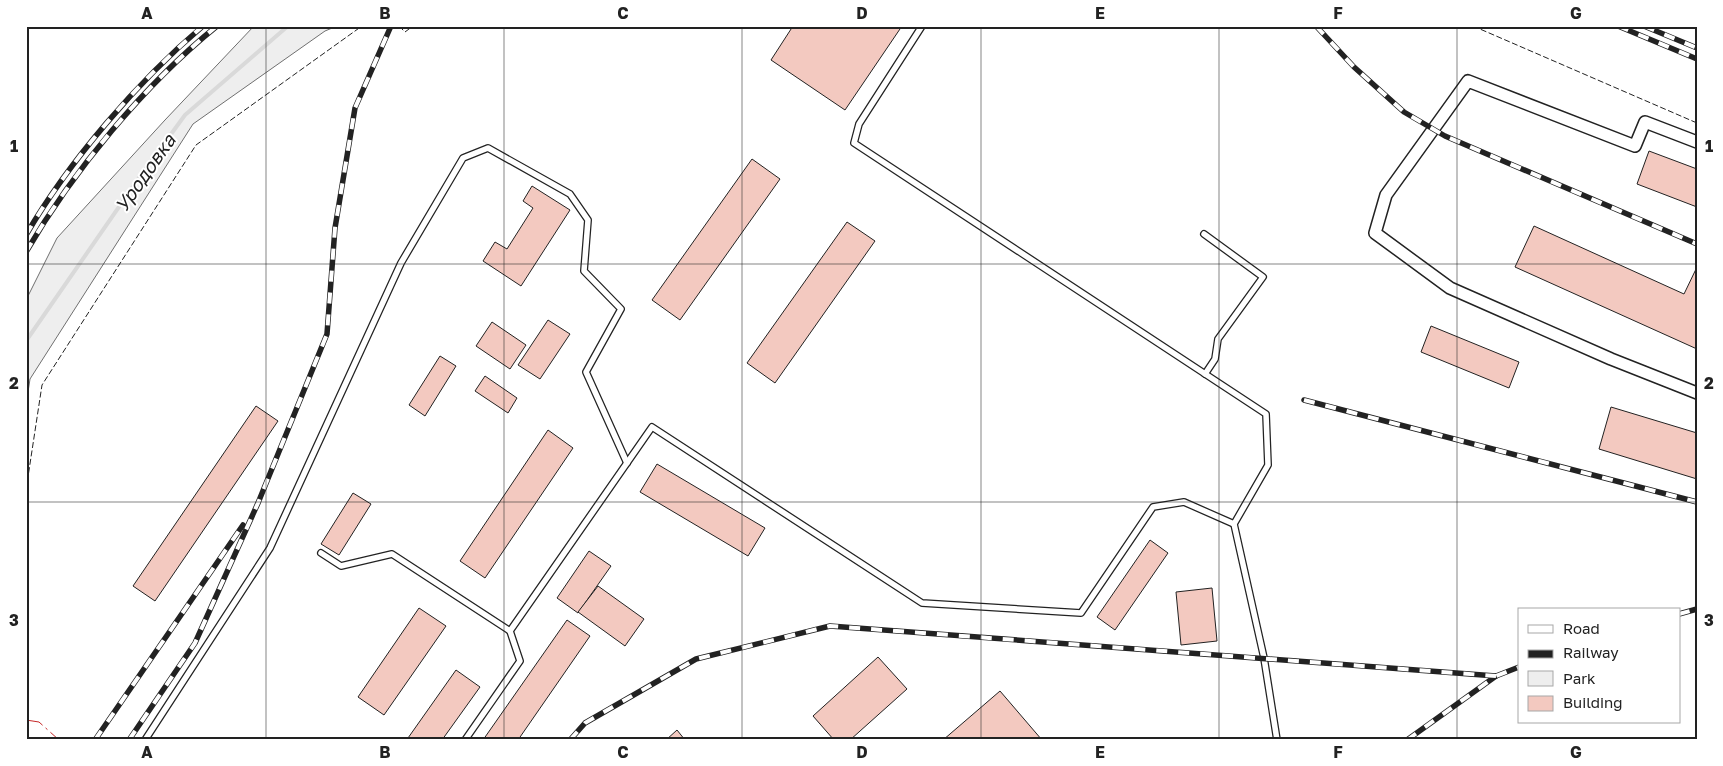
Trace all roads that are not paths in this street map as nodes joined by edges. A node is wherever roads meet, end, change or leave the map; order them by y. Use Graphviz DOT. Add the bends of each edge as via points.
graph roads {
  1 [pos="922,26"];
  2 [pos="1697,142"];
  3 [pos="1204,234"];
  4 [pos="1205,374"];
  5 [pos="1697,393"];
  6 [pos="627,463"];
  7 [pos="1234,524"];
  8 [pos="321,554"];
  9 [pos="510,631"];
  10 [pos="145,740"];
  11 [pos="465,740"];
  12 [pos="1276,740"];
  1 -- 4 [label="lane" via="859,124 854,143"];
  2 -- 5 [label="street" via="1645,122 1635,146 1468,81 1386,195 1375,233 1450,288"];
  3 -- 4 [label="lane" via="1263,277 1218,339 1215,358"];
  4 -- 7 [label="lane" via="1266,414 1268,465"];
  6 -- 7 [label="lane" via="652,427 922,603 1081,613 1153,507 1184,502"];
  6 -- 9 [label="lane"];
  6 -- 10 [label="lane" via="586,372 621,309 584,271 588,220 570,194 488,148 463,158 401,264 270,548"];
  7 -- 12 [label="lane" via="1264,658"];
  8 -- 9 [label="lane" via="341,566 392,554"];
  9 -- 11 [label="lane" via="520,661"];
}
